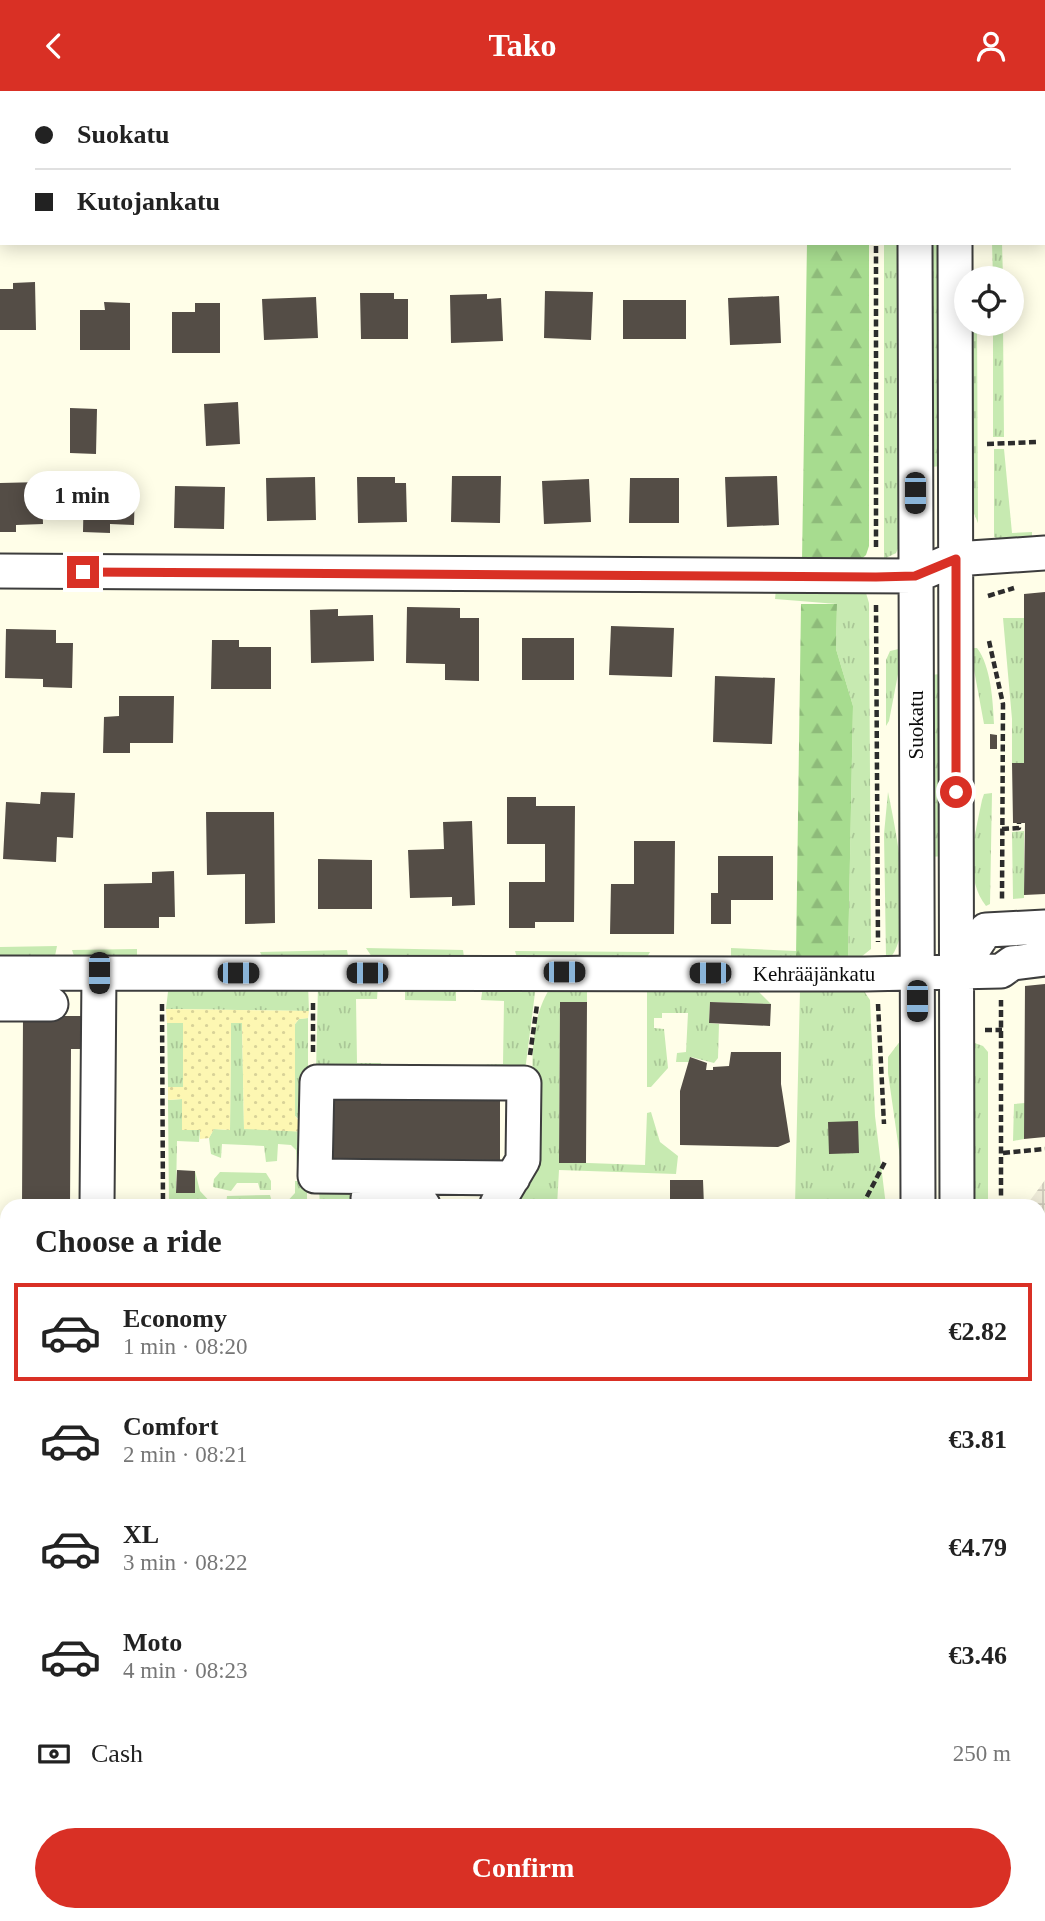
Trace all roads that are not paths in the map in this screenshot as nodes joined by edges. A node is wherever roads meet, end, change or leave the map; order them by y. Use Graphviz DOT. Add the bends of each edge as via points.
graph roads {
  1 [pos="915,245"];
  2 [pos="955,245"];
  3 [pos="1045,553"];
  4 [pos="971,558"];
  5 [pos="0,572"];
  6 [pos="915,576"];
  7 [pos="1045,927"];
  8 [pos="1045,959"];
  9 [pos="1001,971"];
  10 [pos="99,973"];
  11 [pos="957,973"];
  12 [pos="0,974"];
  13 [pos="917,974"];
  14 [pos="1045,975"];
  15 [pos="0,1004"];
  16 [pos="51,1004"];
  17 [pos="462,1191"];
  18 [pos="368,1194"];
  19 [pos="97,1199"];
  20 [pos="407,1199"];
  21 [pos="918,1199"];
  22 [pos="957,1199"];
  1 -- 6 [label="street, Suokatu"];
  2 -- 4 [label="street, Suokatu"];
  3 -- 4 [label="street"];
  4 -- 6 [label="street"];
  4 -- 11 [label="street, Suokatu"];
  5 -- 6 [label="street"];
  6 -- 13 [label="street, Suokatu"];
  7 -- 11 [label="street" via="986,930"];
  8 -- 9 [label="street" via="1012,963"];
  9 -- 11 [label="street, Kehrääjänkatu"];
  9 -- 14 [label="street" via="1013,978"];
  10 -- 12 [label="street, Kehrääjänkatu"];
  10 -- 13 [label="street, Kehrääjänkatu"];
  10 -- 19 [label="street"];
  11 -- 13 [label="street, Kehrääjänkatu"];
  11 -- 22 [label="street, Suokatu"];
  13 -- 21 [label="street, Suokatu"];
  15 -- 16 [label="street"];
  17 -- 18 [label="street"];
  17 -- 18 [label="street" via="505,1191 523,1160 524,1083 468,1074 392,1073 317,1082 315,1176"];
  18 -- 20 [label="street"];
}
